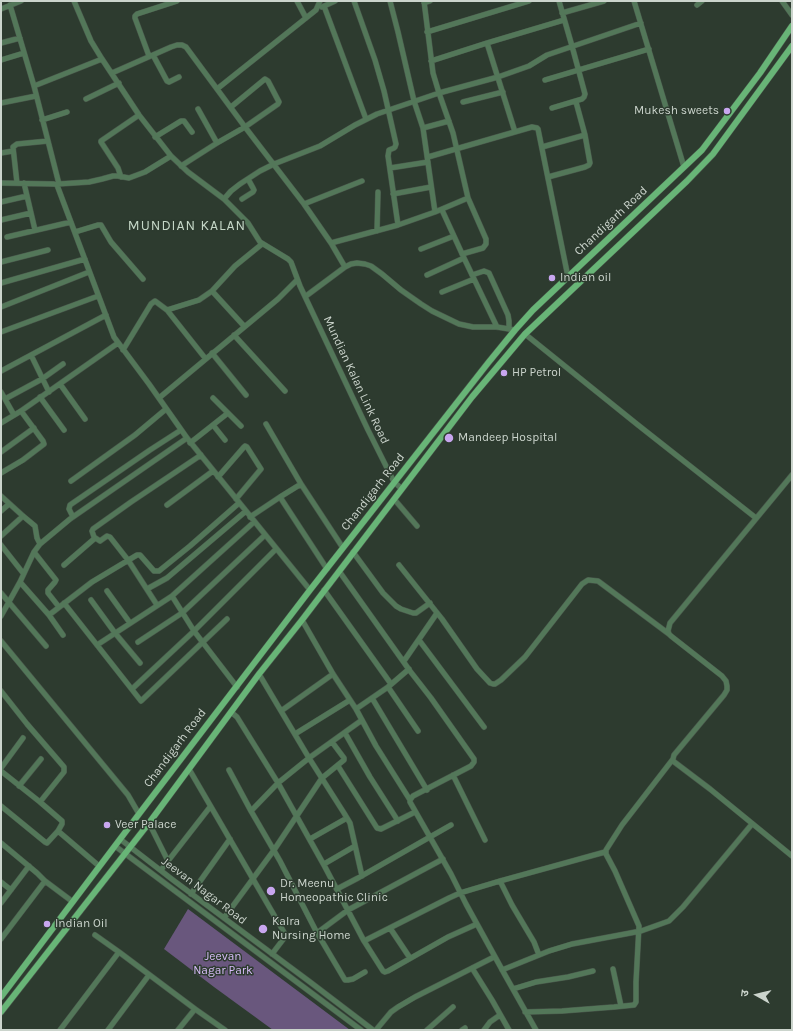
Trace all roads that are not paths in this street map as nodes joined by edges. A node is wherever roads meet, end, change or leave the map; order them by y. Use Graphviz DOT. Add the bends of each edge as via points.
graph roads {
  1 [pos="21,1"];
  2 [pos="74,1"];
  3 [pos="177,1"];
  4 [pos="297,1"];
  5 [pos="320,1"];
  6 [pos="335,1"];
  7 [pos="354,1"];
  8 [pos="390,1"];
  9 [pos="430,1"];
  10 [pos="529,1"];
  11 [pos="559,1"];
  12 [pos="604,1"];
  13 [pos="634,1"];
  14 [pos="702,1"];
  15 [pos="782,1"];
  16 [pos="424,2"];
  17 [pos="10,5"];
  18 [pos="697,5"];
  19 [pos="324,6"];
  20 [pos="1,9"];
  21 [pos="316,10"];
  22 [pos="562,13"];
  23 [pos="792,15"];
  24 [pos="306,18"];
  25 [pos="564,20"];
  26 [pos="641,23"];
  27 [pos="792,26"];
  28 [pos="427,32"];
  29 [pos="20,38"];
  30 [pos="1,43"];
  31 [pos="487,43"];
  32 [pos="572,46"];
  33 [pos="792,46"];
  34 [pos="649,49"];
  35 [pos="24,53"];
  36 [pos="151,56"];
  37 [pos="102,59"];
  38 [pos="1,60"];
  39 [pos="431,61"];
  40 [pos="578,69"];
  41 [pos="112,73"];
  42 [pos="179,77"];
  43 [pos="498,77"];
  44 [pos="545,80"];
  45 [pos="119,83"];
  46 [pos="34,86"];
  47 [pos="217,89"];
  48 [pos="503,92"];
  49 [pos="438,93"];
  50 [pos="36,96"];
  51 [pos="86,99"];
  52 [pos="414,102"];
  53 [pos="463,102"];
  54 [pos="576,102"];
  55 [pos="1,103"];
  56 [pos="231,107"];
  57 [pos="552,108"];
  58 [pos="198,109"];
  59 [pos="388,110"];
  60 [pos="67,112"];
  61 [pos="139,115"];
  62 [pos="366,119"];
  63 [pos="42,120"];
  64 [pos="449,121"];
  65 [pos="245,127"];
  66 [pos="423,128"];
  67 [pos="192,132"];
  68 [pos="515,132"];
  69 [pos="585,135"];
  70 [pos="155,137"];
  71 [pos="48,141"];
  72 [pos="217,143"];
  73 [pos="542,147"];
  74 [pos="458,149"];
  75 [pos="13,151"];
  76 [pos="1,153"];
  77 [pos="171,156"];
  78 [pos="428,160"];
  79 [pos="274,164"];
  80 [pos="181,166"];
  81 [pos="684,167"];
  82 [pos="390,168"];
  83 [pos="122,177"];
  84 [pos="548,177"];
  85 [pos="248,178"];
  86 [pos="362,181"];
  87 [pos="1,183"];
  88 [pos="17,183"];
  89 [pos="24,183"];
  90 [pos="58,184"];
  91 [pos="431,187"];
  92 [pos="378,192"];
  93 [pos="393,194"];
  94 [pos="27,196"];
  95 [pos="468,198"];
  96 [pos="224,199"];
  97 [pos="242,199"];
  98 [pos="1,202"];
  99 [pos="304,204"];
  100 [pos="442,210"];
  101 [pos="435,212"];
  102 [pos="31,213"];
  103 [pos="1,220"];
  104 [pos="71,222"];
  105 [pos="398,225"];
  106 [pos="35,230"];
  107 [pos="377,230"];
  108 [pos="75,232"];
  109 [pos="454,236"];
  110 [pos="7,237"];
  111 [pos="331,243"];
  112 [pos="262,244"];
  113 [pos="421,249"];
  114 [pos="48,250"];
  115 [pos="463,256"];
  116 [pos="85,259"];
  117 [pos="1,262"];
  118 [pos="344,267"];
  119 [pos="89,272"];
  120 [pos="427,275"];
  121 [pos="473,277"];
  122 [pos="568,277"];
  123 [pos="143,279"];
  124 [pos="297,280"];
  125 [pos="1,284"];
  126 [pos="212,291"];
  127 [pos="442,292"];
  128 [pos="98,296"];
  129 [pos="306,296"];
  130 [pos="1,307"];
  131 [pos="167,310"];
  132 [pos="106,315"];
  133 [pos="244,326"];
  134 [pos="497,327"];
  135 [pos="512,329"];
  136 [pos="1,332"];
  137 [pos="525,334"];
  138 [pos="234,335"];
  139 [pos="118,343"];
  140 [pos="124,350"];
  141 [pos="212,353"];
  142 [pos="30,355"];
  143 [pos="205,358"];
  144 [pos="63,364"];
  145 [pos="1,371"];
  146 [pos="42,378"];
  147 [pos="60,384"];
  148 [pos="285,391"];
  149 [pos="1,392"];
  150 [pos="49,392"];
  151 [pos="246,395"];
  152 [pos="40,398"];
  153 [pos="159,398"];
  154 [pos="214,398"];
  155 [pos="5,399"];
  156 [pos="166,409"];
  157 [pos="21,411"];
  158 [pos="228,413"];
  159 [pos="14,415"];
  160 [pos="85,419"];
  161 [pos="1,423"];
  162 [pos="266,424"];
  163 [pos="213,425"];
  164 [pos="241,426"];
  165 [pos="34,428"];
  166 [pos="64,430"];
  167 [pos="181,430"];
  168 [pos="187,438"];
  169 [pos="225,440"];
  170 [pos="190,443"];
  171 [pos="1,452"];
  172 [pos="201,456"];
  173 [pos="213,471"];
  174 [pos="1,472"];
  175 [pos="792,475"];
  176 [pos="218,477"];
  177 [pos="71,481"];
  178 [pos="394,482"];
  179 [pos="301,484"];
  180 [pos="402,490"];
  181 [pos="1,496"];
  182 [pos="280,497"];
  183 [pos="394,500"];
  184 [pos="238,501"];
  185 [pos="9,504"];
  186 [pos="167,505"];
  187 [pos="1,511"];
  188 [pos="246,511"];
  189 [pos="22,516"];
  190 [pos="73,517"];
  191 [pos="250,517"];
  192 [pos="756,518"];
  193 [pos="254,522"];
  194 [pos="417,526"];
  195 [pos="265,535"];
  196 [pos="1,536"];
  197 [pos="94,537"];
  198 [pos="40,544"];
  199 [pos="1,545"];
  200 [pos="343,548"];
  201 [pos="276,549"];
  202 [pos="34,552"];
  203 [pos="354,552"];
  204 [pos="128,560"];
  205 [pos="399,564"];
  206 [pos="64,565"];
  207 [pos="327,569"];
  208 [pos="339,571"];
  209 [pos="24,572"];
  210 [pos="20,582"];
  211 [pos="147,589"];
  212 [pos="310,590"];
  213 [pos="324,590"];
  214 [pos="107,591"];
  215 [pos="1,593"];
  216 [pos="172,596"];
  217 [pos="91,600"];
  218 [pos="9,602"];
  219 [pos="64,603"];
  220 [pos="430,603"];
  221 [pos="158,605"];
  222 [pos="60,607"];
  223 [pos="182,613"];
  224 [pos="437,613"];
  225 [pos="49,615"];
  226 [pos="1,616"];
  227 [pos="227,619"];
  228 [pos="302,620"];
  229 [pos="130,623"];
  230 [pos="194,631"];
  231 [pos="115,633"];
  232 [pos="668,634"];
  233 [pos="63,635"];
  234 [pos="419,640"];
  235 [pos="1,641"];
  236 [pos="138,642"];
  237 [pos="202,642"];
  238 [pos="97,645"];
  239 [pos="46,646"];
  240 [pos="404,662"];
  241 [pos="140,663"];
  242 [pos="409,669"];
  243 [pos="259,674"];
  244 [pos="333,674"];
  245 [pos="389,686"];
  246 [pos="236,687"];
  247 [pos="132,689"];
  248 [pos="1,691"];
  249 [pos="372,698"];
  250 [pos="350,700"];
  251 [pos="356,709"];
  252 [pos="281,711"];
  253 [pos="231,712"];
  254 [pos="362,720"];
  255 [pos="484,727"];
  256 [pos="418,731"];
  257 [pos="345,733"];
  258 [pos="295,734"];
  259 [pos="23,738"];
  260 [pos="332,742"];
  261 [pos="309,758"];
  262 [pos="41,759"];
  263 [pos="673,759"];
  264 [pos="338,766"];
  265 [pos="189,769"];
  266 [pos="1,770"];
  267 [pos="229,770"];
  268 [pos="453,775"];
  269 [pos="322,778"];
  270 [pos="278,783"];
  271 [pos="19,786"];
  272 [pos="427,790"];
  273 [pos="410,800"];
  274 [pos="40,802"];
  275 [pos="1,806"];
  276 [pos="210,807"];
  277 [pos="251,811"];
  278 [pos="415,812"];
  279 [pos="139,814"];
  280 [pos="297,816"];
  281 [pos="347,818"];
  282 [pos="398,821"];
  283 [pos="149,823"];
  284 [pos="752,824"];
  285 [pos="451,825"];
  286 [pos="58,831"];
  287 [pos="430,837"];
  288 [pos="120,839"];
  289 [pos="230,839"];
  290 [pos="310,839"];
  291 [pos="485,840"];
  292 [pos="1,843"];
  293 [pos="115,846"];
  294 [pos="130,846"];
  295 [pos="355,846"];
  296 [pos="274,850"];
  297 [pos="605,852"];
  298 [pos="125,853"];
  299 [pos="792,856"];
  300 [pos="443,859"];
  301 [pos="168,861"];
  302 [pos="324,864"];
  303 [pos="29,866"];
  304 [pos="100,866"];
  305 [pos="161,870"];
  306 [pos="362,876"];
  307 [pos="253,880"];
  308 [pos="45,881"];
  309 [pos="500,881"];
  310 [pos="1,882"];
  311 [pos="337,889"];
  312 [pos="11,890"];
  313 [pos="460,893"];
  314 [pos="191,894"];
  315 [pos="73,902"];
  316 [pos="1,903"];
  317 [pos="348,910"];
  318 [pos="224,918"];
  319 [pos="476,924"];
  320 [pos="390,928"];
  321 [pos="639,931"];
  322 [pos="317,933"];
  323 [pos="95,935"];
  324 [pos="1,939"];
  325 [pos="364,941"];
  326 [pos="119,952"];
  327 [pos="272,954"];
  328 [pos="539,955"];
  329 [pos="494,957"];
  330 [pos="410,958"];
  331 [pos="472,968"];
  332 [pos="613,969"];
  333 [pos="502,970"];
  334 [pos="593,971"];
  335 [pos="365,972"];
  336 [pos="150,975"];
  337 [pos="513,989"];
  338 [pos="1,997"];
  339 [pos="621,1006"];
  340 [pos="453,1007"];
  341 [pos="195,1009"];
  342 [pos="1,1012"];
  343 [pos="525,1012"];
  344 [pos="500,1015"];
  345 [pos="60,1030"];
  346 [pos="108,1030"];
  347 [pos="178,1030"];
  348 [pos="224,1030"];
  349 [pos="361,1030"];
  350 [pos="374,1030"];
  351 [pos="427,1030"];
  352 [pos="484,1030"];
  353 [pos="508,1030"];
  354 [pos="536,1030"];
  1 -- 17 [label="street"];
  2 -- 37 [label="street"];
  3 -- 36 [label="street" via="135,16"];
  4 -- 24 [label="street"];
  5 -- 21 [label="street"];
  6 -- 19 [label="street"];
  7 -- 59 [label="street" via="375,60"];
  8 -- 52 [label="street"];
  9 -- 16 [label="street"];
  10 -- 28 [label="street"];
  11 -- 22 [label="street"];
  12 -- 22 [label="street"];
  13 -- 26 [label="street"];
  14 -- 18 [label="street"];
  15 -- 23 [label="street"];
  16 -- 28 [label="street"];
  17 -- 20 [label="street"];
  17 -- 29 [label="street"];
  19 -- 21 [label="street"];
  19 -- 62 [label="street"];
  21 -- 24 [label="street"];
  22 -- 25 [label="street"];
  24 -- 47 [label="street"];
  25 -- 31 [label="street"];
  25 -- 32 [label="street"];
  26 -- 32 [label="street"];
  26 -- 34 [label="street"];
  27 -- 81 [label="main road, Chandigarh Road" via="702,150"];
  28 -- 39 [label="street"];
  29 -- 30 [label="street"];
  29 -- 35 [label="street"];
  31 -- 39 [label="street"];
  31 -- 43 [label="street"];
  32 -- 40 [label="street"];
  32 -- 43 [label="street"];
  33 -- 137 [label="main road, Chandigarh Road" via="713,154 687,182"];
  34 -- 40 [label="street"];
  34 -- 81 [label="street"];
  35 -- 38 [label="street"];
  35 -- 46 [label="street"];
  36 -- 41 [label="street"];
  36 -- 42 [label="street" via="167,81"];
  36 -- 47 [label="street" via="177,45 186,47"];
  37 -- 41 [label="street"];
  37 -- 46 [label="street"];
  39 -- 49 [label="street"];
  40 -- 44 [label="street"];
  40 -- 54 [label="street" via="584,97"];
  41 -- 45 [label="street"];
  43 -- 48 [label="street"];
  43 -- 49 [label="street"];
  45 -- 51 [label="street"];
  45 -- 61 [label="street"];
  46 -- 50 [label="street"];
  47 -- 56 [label="street"];
  48 -- 53 [label="street"];
  48 -- 68 [label="street"];
  49 -- 52 [label="street"];
  49 -- 64 [label="street"];
  50 -- 55 [label="street"];
  50 -- 63 [label="street"];
  52 -- 59 [label="street"];
  52 -- 66 [label="street"];
  54 -- 57 [label="street"];
  54 -- 69 [label="street"];
  56 -- 65 [label="street"];
  56 -- 65 [label="street" via="264,79 268,80 278,104"];
  58 -- 72 [label="street"];
  59 -- 62 [label="street"];
  59 -- 82 [label="street" via="396,144 388,152"];
  60 -- 63 [label="street"];
  61 -- 70 [label="street"];
  61 -- 83 [label="street" via="101,141"];
  62 -- 79 [label="street" via="320,146"];
  63 -- 71 [label="street"];
  64 -- 66 [label="street"];
  64 -- 74 [label="street"];
  65 -- 72 [label="street"];
  65 -- 79 [label="street"];
  66 -- 78 [label="street"];
  67 -- 70 [label="street" via="181,120"];
  68 -- 73 [label="street" via="537,128"];
  68 -- 74 [label="street"];
  69 -- 73 [label="street"];
  69 -- 84 [label="street" via="589,165"];
  70 -- 77 [label="street"];
  71 -- 75 [label="street" via="14,145"];
  71 -- 90 [label="street"];
  72 -- 80 [label="street"];
  73 -- 84 [label="street"];
  74 -- 78 [label="street"];
  74 -- 95 [label="street"];
  75 -- 76 [label="street"];
  75 -- 88 [label="street"];
  77 -- 80 [label="street"];
  77 -- 83 [label="street" via="140,174 129,178"];
  78 -- 82 [label="street"];
  78 -- 91 [label="street"];
  79 -- 85 [label="street"];
  79 -- 99 [label="street"];
  80 -- 96 [label="street"];
  81 -- 122 [label="main road, Chandigarh Road"];
  82 -- 93 [label="street"];
  83 -- 90 [label="street"];
  84 -- 122 [label="street"];
  85 -- 96 [label="street"];
  85 -- 97 [label="street" via="254,190"];
  86 -- 99 [label="street"];
  87 -- 88 [label="street"];
  88 -- 89 [label="street"];
  89 -- 90 [label="street"];
  89 -- 94 [label="street"];
  90 -- 104 [label="street"];
  91 -- 93 [label="street"];
  91 -- 101 [label="street"];
  92 -- 107 [label="street"];
  93 -- 105 [label="street"];
  94 -- 98 [label="street"];
  94 -- 102 [label="street"];
  95 -- 100 [label="street"];
  95 -- 115 [label="street" via="486,244 483,248"];
  96 -- 112 [label="street" via="248,224"];
  99 -- 111 [label="street"];
  100 -- 101 [label="street"];
  100 -- 109 [label="street"];
  101 -- 105 [label="street"];
  102 -- 103 [label="street"];
  102 -- 106 [label="street"];
  104 -- 106 [label="street"];
  104 -- 108 [label="street"];
  105 -- 107 [label="street"];
  106 -- 110 [label="street"];
  107 -- 111 [label="street"];
  108 -- 116 [label="street"];
  108 -- 123 [label="street" via="101,225 111,242"];
  109 -- 113 [label="street"];
  109 -- 115 [label="street"];
  111 -- 118 [label="street"];
  112 -- 124 [label="street, Mundian Kalan Link Road" via="290,260"];
  112 -- 126 [label="street" via="235,266"];
  114 -- 117 [label="street"];
  115 -- 120 [label="street"];
  115 -- 121 [label="street"];
  116 -- 119 [label="street"];
  116 -- 125 [label="street"];
  118 -- 129 [label="street"];
  118 -- 134 [label="street" via="355,263 368,265 421,304 459,324"];
  119 -- 128 [label="street"];
  119 -- 130 [label="street"];
  121 -- 127 [label="street"];
  121 -- 134 [label="street"];
  121 -- 135 [label="street" via="484,271 489,273"];
  122 -- 135 [label="main road, Chandigarh Road"];
  124 -- 129 [label="street, Mundian Kalan Link Road"];
  124 -- 133 [label="street"];
  126 -- 131 [label="street" via="199,300"];
  126 -- 133 [label="street"];
  128 -- 132 [label="street"];
  128 -- 136 [label="street"];
  129 -- 178 [label="street, Mundian Kalan Link Road"];
  131 -- 140 [label="street" via="153,301"];
  131 -- 143 [label="street"];
  132 -- 139 [label="street"];
  132 -- 142 [label="street"];
  133 -- 138 [label="street"];
  134 -- 135 [label="street"];
  135 -- 178 [label="main road, Chandigarh Road"];
  137 -- 180 [label="main road, Chandigarh Road" via="472,397"];
  137 -- 192 [label="street"];
  138 -- 141 [label="street"];
  138 -- 148 [label="street"];
  139 -- 140 [label="street"];
  139 -- 147 [label="street"];
  140 -- 153 [label="street"];
  141 -- 143 [label="street"];
  141 -- 151 [label="street"];
  142 -- 145 [label="street"];
  142 -- 146 [label="street"];
  143 -- 153 [label="street"];
  144 -- 146 [label="street"];
  146 -- 150 [label="street"];
  146 -- 155 [label="street"];
  147 -- 150 [label="street"];
  147 -- 160 [label="street"];
  149 -- 155 [label="street"];
  150 -- 152 [label="street"];
  152 -- 157 [label="street"];
  152 -- 166 [label="street"];
  153 -- 156 [label="street"];
  154 -- 158 [label="street"];
  155 -- 159 [label="street"];
  156 -- 167 [label="street"];
  156 -- 177 [label="street"];
  157 -- 159 [label="street"];
  157 -- 165 [label="street"];
  158 -- 163 [label="street"];
  158 -- 164 [label="street"];
  159 -- 161 [label="street"];
  162 -- 179 [label="street"];
  163 -- 169 [label="street"];
  163 -- 170 [label="street"];
  165 -- 171 [label="street"];
  165 -- 174 [label="street" via="43,445"];
  167 -- 168 [label="street"];
  167 -- 190 [label="street" via="70,505"];
  168 -- 170 [label="street"];
  168 -- 190 [label="street"];
  170 -- 172 [label="street"];
  172 -- 173 [label="street"];
  172 -- 197 [label="street" via="93,529"];
  173 -- 176 [label="street"];
  173 -- 186 [label="street"];
  175 -- 192 [label="street"];
  176 -- 184 [label="street"];
  176 -- 184 [label="street" via="244,447 247,447 261,469"];
  178 -- 180 [label="street, Mundian Kalan Link Road"];
  178 -- 200 [label="main road, Chandigarh Road"];
  179 -- 182 [label="street"];
  179 -- 200 [label="street"];
  180 -- 183 [label="main road, Chandigarh Road"];
  181 -- 185 [label="street"];
  182 -- 191 [label="street"];
  182 -- 207 [label="street"];
  183 -- 194 [label="street"];
  183 -- 203 [label="main road, Chandigarh Road"];
  184 -- 188 [label="street"];
  184 -- 204 [label="street" via="159,571 154,570 139,555"];
  185 -- 187 [label="street"];
  185 -- 189 [label="street"];
  188 -- 191 [label="street"];
  188 -- 211 [label="street" via="167,578"];
  189 -- 196 [label="street"];
  189 -- 198 [label="street" via="35,526"];
  190 -- 198 [label="street"];
  191 -- 193 [label="street"];
  192 -- 232 [label="street" via="670,623"];
  193 -- 195 [label="street"];
  193 -- 216 [label="street"];
  195 -- 201 [label="street"];
  195 -- 223 [label="street"];
  197 -- 204 [label="street" via="100,541 109,536"];
  197 -- 206 [label="street"];
  198 -- 202 [label="street"];
  199 -- 209 [label="street"];
  200 -- 207 [label="main road, Chandigarh Road"];
  201 -- 212 [label="street"];
  201 -- 230 [label="street"];
  202 -- 209 [label="street"];
  202 -- 222 [label="street" via="56,580 48,592"];
  203 -- 208 [label="main road, Chandigarh Road"];
  203 -- 220 [label="street" via="396,606 409,613 416,613"];
  204 -- 211 [label="street"];
  204 -- 219 [label="street"];
  205 -- 220 [label="street"];
  207 -- 212 [label="main road, Chandigarh Road"];
  208 -- 213 [label="main road, Chandigarh Road"];
  208 -- 240 [label="street"];
  209 -- 210 [label="street"];
  210 -- 218 [label="street"];
  210 -- 225 [label="street"];
  211 -- 221 [label="street"];
  212 -- 246 [label="main road, Chandigarh Road"];
  213 -- 228 [label="main road, Chandigarh Road"];
  213 -- 245 [label="street"];
  214 -- 229 [label="street"];
  215 -- 218 [label="street"];
  216 -- 221 [label="street"];
  216 -- 223 [label="street"];
  217 -- 231 [label="street"];
  218 -- 226 [label="street"];
  218 -- 239 [label="street"];
  219 -- 222 [label="street"];
  219 -- 238 [label="street"];
  220 -- 224 [label="street"];
  221 -- 229 [label="street"];
  222 -- 225 [label="street"];
  223 -- 230 [label="street"];
  223 -- 236 [label="street"];
  224 -- 232 [label="street" via="477,669 493,684 502,680 524,657 582,584 588,580 598,581"];
  224 -- 234 [label="street"];
  225 -- 233 [label="street"];
  227 -- 237 [label="street"];
  228 -- 243 [label="main road, Chandigarh Road"];
  228 -- 244 [label="street"];
  229 -- 231 [label="street"];
  230 -- 237 [label="street"];
  230 -- 247 [label="street"];
  231 -- 238 [label="street"];
  231 -- 241 [label="street"];
  232 -- 263 [label="street" via="722,676 727,686 724,695"];
  234 -- 240 [label="street"];
  234 -- 255 [label="street"];
  235 -- 279 [label="street" via="128,795"];
  237 -- 246 [label="street"];
  237 -- 247 [label="street" via="142,701"];
  238 -- 247 [label="street"];
  240 -- 242 [label="street"];
  242 -- 245 [label="street"];
  242 -- 268 [label="street" via="474,759 471,766"];
  243 -- 252 [label="street"];
  243 -- 253 [label="main road, Chandigarh Road"];
  244 -- 250 [label="street"];
  244 -- 252 [label="street"];
  245 -- 249 [label="street"];
  245 -- 256 [label="street"];
  246 -- 279 [label="main road, Chandigarh Road"];
  248 -- 274 [label="street" via="64,767 64,772"];
  249 -- 251 [label="street"];
  249 -- 272 [label="street"];
  250 -- 251 [label="street"];
  250 -- 258 [label="street"];
  251 -- 254 [label="street"];
  252 -- 258 [label="street"];
  253 -- 265 [label="main road, Chandigarh Road"];
  253 -- 270 [label="street" via="237,717"];
  254 -- 257 [label="street"];
  254 -- 273 [label="street"];
  257 -- 260 [label="street"];
  257 -- 282 [label="street"];
  258 -- 261 [label="street"];
  259 -- 266 [label="street"];
  260 -- 261 [label="street"];
  260 -- 264 [label="street" via="344,759"];
  261 -- 269 [label="street"];
  261 -- 270 [label="street"];
  262 -- 271 [label="street"];
  263 -- 284 [label="street"];
  263 -- 297 [label="street" via="622,825"];
  264 -- 269 [label="street"];
  264 -- 282 [label="street" via="377,828 381,829"];
  265 -- 276 [label="street"];
  265 -- 283 [label="main road, Chandigarh Road"];
  266 -- 271 [label="street"];
  267 -- 277 [label="street"];
  268 -- 272 [label="street"];
  268 -- 291 [label="street"];
  269 -- 280 [label="street"];
  269 -- 281 [label="street"];
  270 -- 277 [label="street"];
  270 -- 280 [label="street"];
  271 -- 274 [label="street"];
  272 -- 273 [label="street"];
  273 -- 278 [label="street"];
  274 -- 286 [label="street" via="62,821"];
  275 -- 286 [label="street" via="45,842"];
  276 -- 289 [label="street"];
  276 -- 301 [label="street"];
  277 -- 296 [label="street"];
  278 -- 282 [label="street"];
  278 -- 287 [label="street"];
  279 -- 288 [label="main road, Chandigarh Road"];
  280 -- 290 [label="street"];
  280 -- 296 [label="street"];
  281 -- 290 [label="street"];
  281 -- 295 [label="street"];
  283 -- 294 [label="main road, Chandigarh Road"];
  283 -- 301 [label="street"];
  284 -- 299 [label="street"];
  284 -- 321 [label="street" via="672,918"];
  285 -- 287 [label="street"];
  286 -- 304 [label="street"];
  287 -- 300 [label="street"];
  287 -- 306 [label="street"];
  288 -- 293 [label="main road, Chandigarh Road"];
  288 -- 294 [label="street, Jeevan Nagar Road"];
  289 -- 307 [label="street"];
  289 -- 314 [label="street"];
  290 -- 302 [label="street"];
  292 -- 303 [label="street"];
  293 -- 298 [label="street, Jeevan Nagar Road"];
  293 -- 304 [label="main road, Chandigarh Road"];
  294 -- 298 [label="main road, Chandigarh Road"];
  294 -- 305 [label="street, Jeevan Nagar Road"];
  295 -- 302 [label="street"];
  295 -- 306 [label="street"];
  296 -- 307 [label="street"];
  296 -- 322 [label="street"];
  297 -- 309 [label="street"];
  297 -- 321 [label="street" via="638,922"];
  298 -- 342 [label="main road, Chandigarh Road"];
  298 -- 349 [label="street, Jeevan Nagar Road"];
  300 -- 313 [label="street"];
  300 -- 317 [label="street"];
  301 -- 305 [label="street"];
  302 -- 311 [label="street"];
  303 -- 308 [label="street"];
  303 -- 312 [label="street"];
  304 -- 315 [label="main road, Chandigarh Road"];
  305 -- 314 [label="street, Jeevan Nagar Road"];
  306 -- 311 [label="street"];
  307 -- 318 [label="street"];
  307 -- 327 [label="street" via="286,935"];
  308 -- 315 [label="street"];
  308 -- 324 [label="street"];
  309 -- 313 [label="street"];
  309 -- 328 [label="street"];
  310 -- 312 [label="street"];
  311 -- 317 [label="street"];
  312 -- 316 [label="street"];
  313 -- 319 [label="street"];
  313 -- 320 [label="street"];
  314 -- 318 [label="street, Jeevan Nagar Road"];
  315 -- 338 [label="main road, Chandigarh Road"];
  317 -- 322 [label="street"];
  317 -- 325 [label="street"];
  318 -- 327 [label="street, Jeevan Nagar Road"];
  319 -- 329 [label="street"];
  319 -- 330 [label="street"];
  320 -- 325 [label="street"];
  320 -- 330 [label="street"];
  321 -- 328 [label="street" via="578,943"];
  321 -- 339 [label="street" via="636,1002 634,1005"];
  322 -- 335 [label="street" via="345,980 353,979"];
  323 -- 326 [label="street"];
  325 -- 330 [label="street" via="385,972"];
  326 -- 336 [label="street"];
  326 -- 345 [label="street"];
  327 -- 350 [label="street, Jeevan Nagar Road"];
  328 -- 333 [label="street"];
  329 -- 331 [label="street"];
  329 -- 333 [label="street"];
  331 -- 344 [label="street"];
  331 -- 350 [label="street" via="398,1007"];
  332 -- 339 [label="street"];
  333 -- 337 [label="street"];
  334 -- 337 [label="street"];
  336 -- 341 [label="street"];
  336 -- 346 [label="street"];
  337 -- 343 [label="street"];
  339 -- 343 [label="street"];
  340 -- 351 [label="street"];
  341 -- 347 [label="street"];
  341 -- 348 [label="street"];
  343 -- 354 [label="street"];
  344 -- 352 [label="street"];
  344 -- 353 [label="street"];
}
